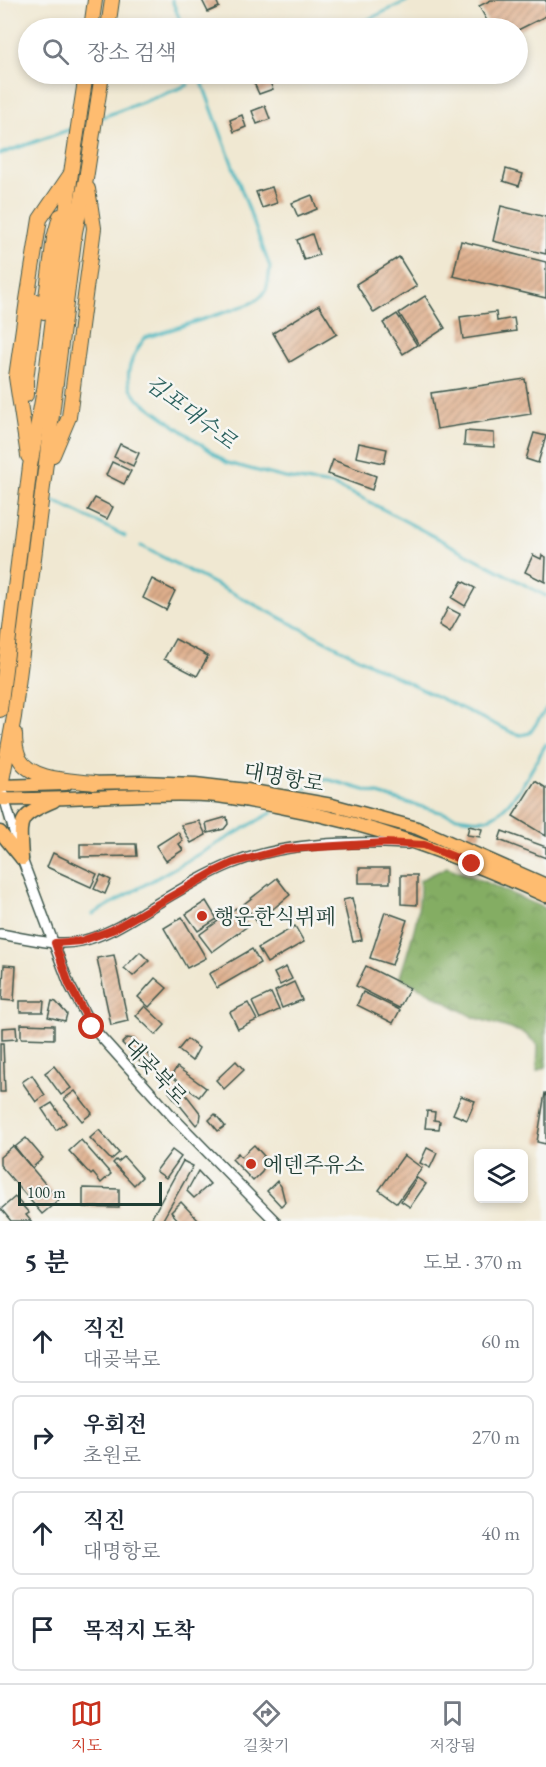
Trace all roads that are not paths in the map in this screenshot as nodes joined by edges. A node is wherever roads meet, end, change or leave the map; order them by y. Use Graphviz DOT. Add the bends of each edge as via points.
graph roads {
  1 [pos="112,2"];
  2 [pos="94,3"];
  3 [pos="92,18"];
  4 [pos="110,18"];
  5 [pos="85,84"];
  6 [pos="101,84"];
  7 [pos="71,168"];
  8 [pos="30,466"];
  9 [pos="0,710"];
  10 [pos="14,717"];
  11 [pos="0,769"];
  12 [pos="94,783"];
  13 [pos="1,792"];
  14 [pos="61,798"];
  15 [pos="372,827"];
  16 [pos="0,832"];
  17 [pos="364,844"];
  18 [pos="424,845"];
  19 [pos="22,859"];
  20 [pos="546,885"];
  21 [pos="546,896"];
  22 [pos="0,934"];
  23 [pos="55,943"];
  24 [pos="275,1221"];
  1 -- 4 [label="highway"];
  2 -- 3 [label="highway"];
  5 -- 7 [label="highway"];
  6 -- 10 [label="highway" via="86,179 94,228 69,417 46,471"];
  7 -- 8 [label="highway" via="44,390"];
  7 -- 8 [label="highway" via="40,219 16,377"];
  8 -- 9 [label="highway"];
  10 -- 12 [label="highway" via="19,759 33,771"];
  10 -- 13 [label="highway"];
  11 -- 13 [label="highway"];
  12 -- 13 [label="main road, 대명항로"];
  12 -- 20 [label="main road, 대명항로" via="195,784 332,805 417,828"];
  13 -- 14 [label="main road, 대명항로"];
  13 -- 19 [label="street, 대곶북로"];
  14 -- 15 [label="main road, 대명항로" via="205,795"];
  14 -- 19 [label="main road" via="30,811 23,820"];
  15 -- 17 [label="street" via="372,836"];
  15 -- 18 [label="main road, 대명항로"];
  16 -- 19 [label="main road"];
  17 -- 18 [label="street"];
  17 -- 23 [label="street" via="294,848 233,863 112,930 81,941"];
  18 -- 21 [label="main road, 대명항로"];
  19 -- 23 [label="street, 대곶북로"];
  22 -- 23 [label="street"];
  23 -- 24 [label="street, 대곶북로" via="69,984 92,1027"];
}
